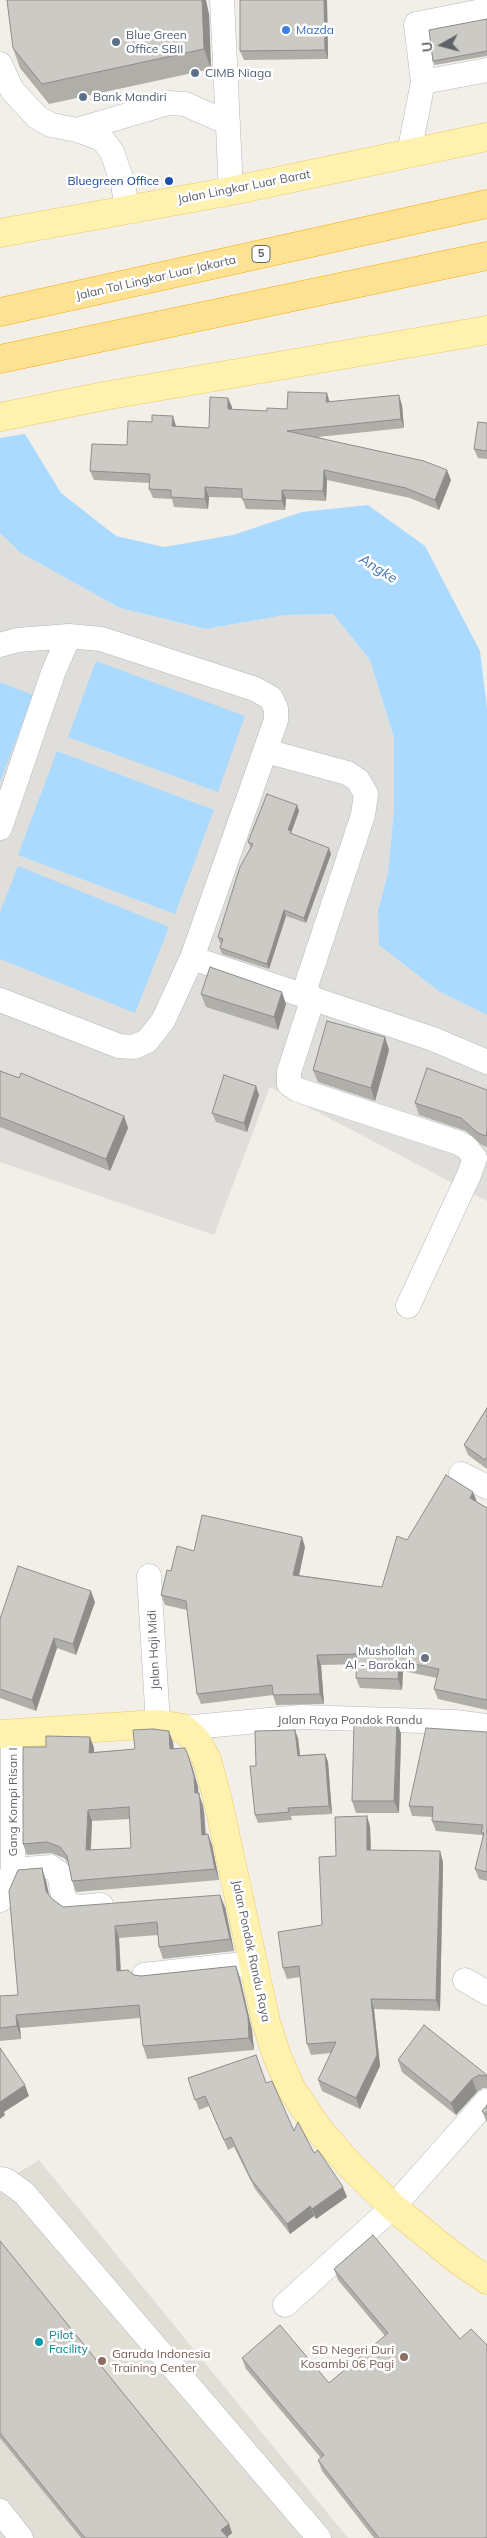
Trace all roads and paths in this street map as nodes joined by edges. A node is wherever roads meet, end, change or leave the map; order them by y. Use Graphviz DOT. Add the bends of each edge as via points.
graph roads {
  1 [pos="222,0"];
  2 [pos="487,10"];
  3 [pos="0,64"];
  4 [pos="487,70"];
  5 [pos="423,82"];
  6 [pos="228,123"];
  7 [pos="77,130"];
  8 [pos="487,137"];
  9 [pos="409,153"];
  10 [pos="231,191"];
  11 [pos="487,204"];
  12 [pos="127,210"];
  13 [pos="0,233"];
  14 [pos="487,256"];
  15 [pos="0,312"];
  16 [pos="487,330"];
  17 [pos="0,359"];
  18 [pos="0,417"];
  19 [pos="69,636"];
  20 [pos="0,645"];
  21 [pos="266,751"];
  22 [pos="0,828"];
  23 [pos="192,958"];
  24 [pos="308,996"];
  25 [pos="0,1000"];
  26 [pos="487,1062"];
  27 [pos="408,1306"];
  28 [pos="461,1474"];
  29 [pos="487,1487"];
  30 [pos="150,1576"];
  31 [pos="170,1726"];
  32 [pos="487,1726"];
  33 [pos="6,1734"];
  34 [pos="13,1870"];
  35 [pos="0,1900"];
  36 [pos="119,1904"];
  37 [pos="253,1963"];
  38 [pos="144,1975"];
  39 [pos="466,1980"];
  40 [pos="487,1993"];
  41 [pos="487,2101"];
  42 [pos="0,2179"];
  43 [pos="393,2207"];
  44 [pos="487,2280"];
  45 [pos="285,2306"];
  46 [pos="0,2511"];
  47 [pos="22,2538"];
  48 [pos="319,2538"];
  1 -- 6 [label="street"];
  2 -- 5 [label="street" via="416,24"];
  3 -- 7 [label="street" via="12,90 37,118 51,125"];
  4 -- 5 [label="street"];
  5 -- 9 [label="street"];
  6 -- 7 [label="street" via="185,104 168,103"];
  6 -- 10 [label="street"];
  7 -- 12 [label="street" via="102,139 112,152"];
  8 -- 9 [label="main road, Jalan Lingkar Luar Barat"];
  9 -- 10 [label="main road, Jalan Lingkar Luar Barat"];
  10 -- 12 [label="main road, Jalan Lingkar Luar Barat"];
  11 -- 15 [label="highway, Jalan Tol Lingkar Luar Jakarta / 5"];
  12 -- 13 [label="main road, Jalan Lingkar Luar Barat"];
  14 -- 17 [label="highway"];
  16 -- 18 [label="main road"];
  19 -- 20 [label="street" via="18,640"];
  19 -- 21 [label="street" via="101,639 266,693 276,709 276,720"];
  19 -- 22 [label="street" via="53,673"];
  21 -- 23 [label="street"];
  21 -- 24 [label="street" via="347,773 358,780 366,794 363,815"];
  23 -- 24 [label="street"];
  23 -- 25 [label="street" via="163,1021 147,1041 134,1047 119,1046"];
  24 -- 26 [label="street" via="433,1039"];
  24 -- 27 [label="street" via="289,1072 289,1084 298,1090 459,1143 475,1158"];
  28 -- 29 [label="street"];
  30 -- 31 [label="street, Jalan Haji Midi"];
  31 -- 32 [label="street, Jalan Raya Pondok Randu" via="301,1717"];
  31 -- 33 [label="main road"];
  31 -- 37 [label="main road, Jalan Pondok Randu Raya" via="196,1740 207,1760 227,1894"];
  33 -- 34 [label="street, Gang Kompi Risan I"];
  34 -- 35 [label="street"];
  34 -- 36 [label="street" via="55,1869 59,1873 64,1900 71,1906"];
  37 -- 38 [label="street"];
  37 -- 43 [label="main road, Jalan Pondok Randu Raya" via="274,2047 291,2088 319,2130"];
  39 -- 40 [label="street"];
  41 -- 43 [label="street"];
  42 -- 48 [label="street" via="24,2193"];
  43 -- 44 [label="main road, Jalan Pondok Randu Raya"];
  43 -- 45 [label="street"];
  46 -- 47 [label="street"];
}
